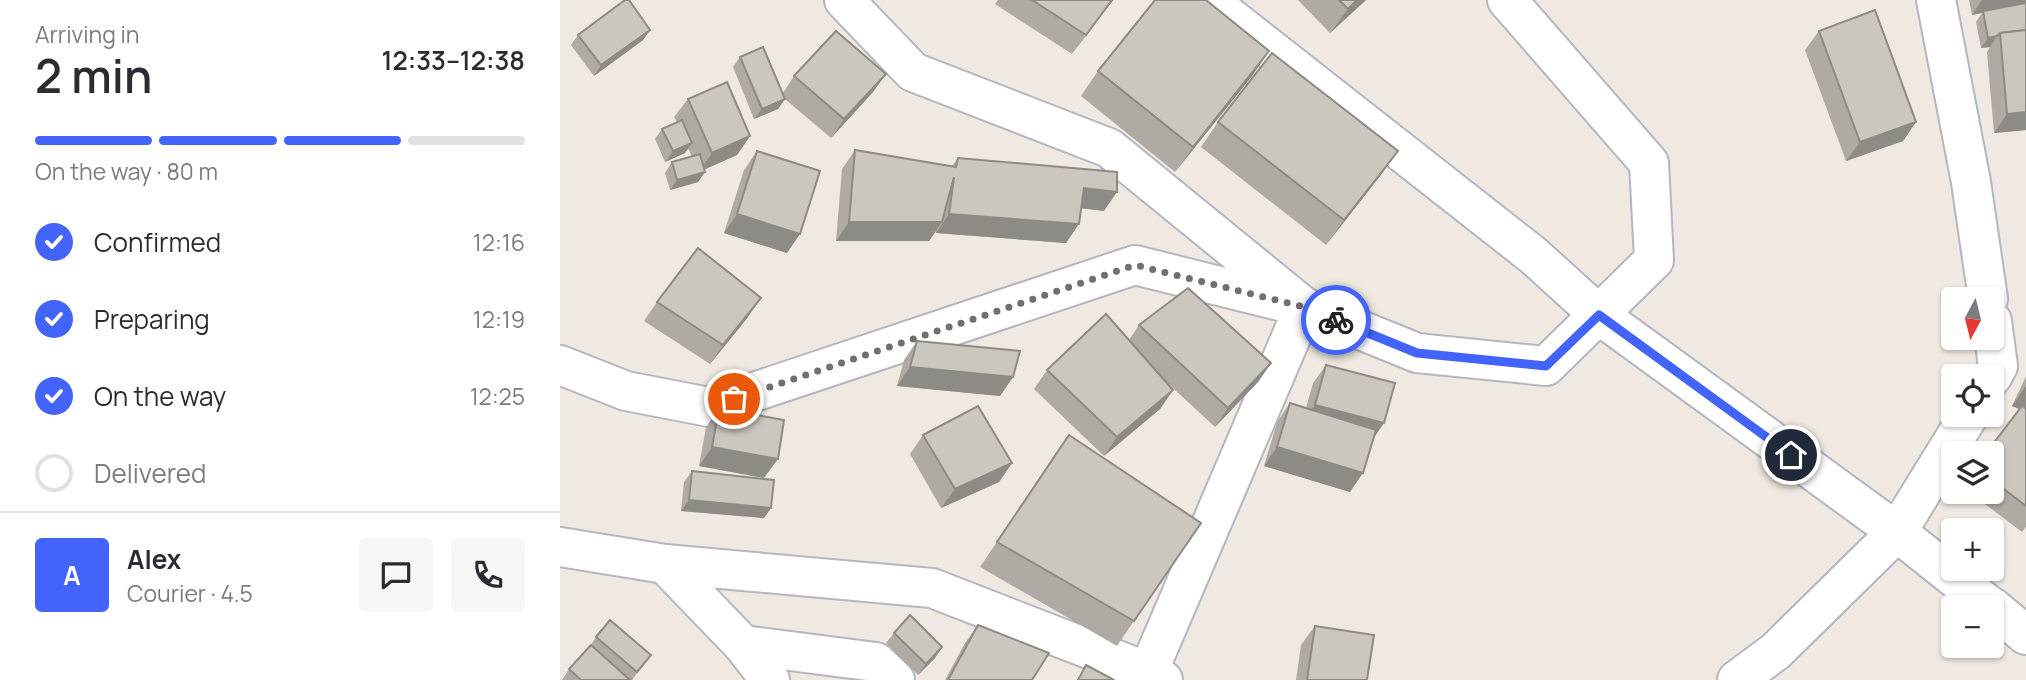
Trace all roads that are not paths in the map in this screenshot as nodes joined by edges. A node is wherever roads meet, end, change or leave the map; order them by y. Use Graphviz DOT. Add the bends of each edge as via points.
graph roads {
  1 [pos="844,0"];
  2 [pos="1208,0"];
  3 [pos="1507,0"];
  4 [pos="1936,0"];
  5 [pos="1986,287"];
  6 [pos="1304,307"];
  7 [pos="1599,315"];
  8 [pos="560,365"];
  9 [pos="1962,427"];
  10 [pos="1898,533"];
  11 [pos="560,547"];
  12 [pos="665,564"];
  13 [pos="1976,595"];
  14 [pos="2004,617"];
  15 [pos="2026,635"];
  16 [pos="743,646"];
  17 [pos="1156,676"];
  18 [pos="770,680"];
  19 [pos="895,680"];
  20 [pos="1737,680"];
  1 -- 6 [label="street" via="913,72 1109,148"];
  2 -- 7 [label="street" via="1534,256"];
  3 -- 7 [label="street" via="1649,163 1654,260"];
  4 -- 5 [label="street"];
  6 -- 7 [label="street" via="1417,353 1546,366"];
  6 -- 8 [label="street" via="1135,265 709,407 626,391"];
  6 -- 17 [label="street"];
  7 -- 10 [label="street"];
  9 -- 10 [label="street"];
  10 -- 13 [label="street"];
  10 -- 20 [label="street" via="1776,651"];
  11 -- 12 [label="street"];
  12 -- 16 [label="street"];
  12 -- 17 [label="street" via="932,588"];
  14 -- 15 [label="street"];
  16 -- 18 [label="street"];
  16 -- 19 [label="street" via="876,662"];
}
